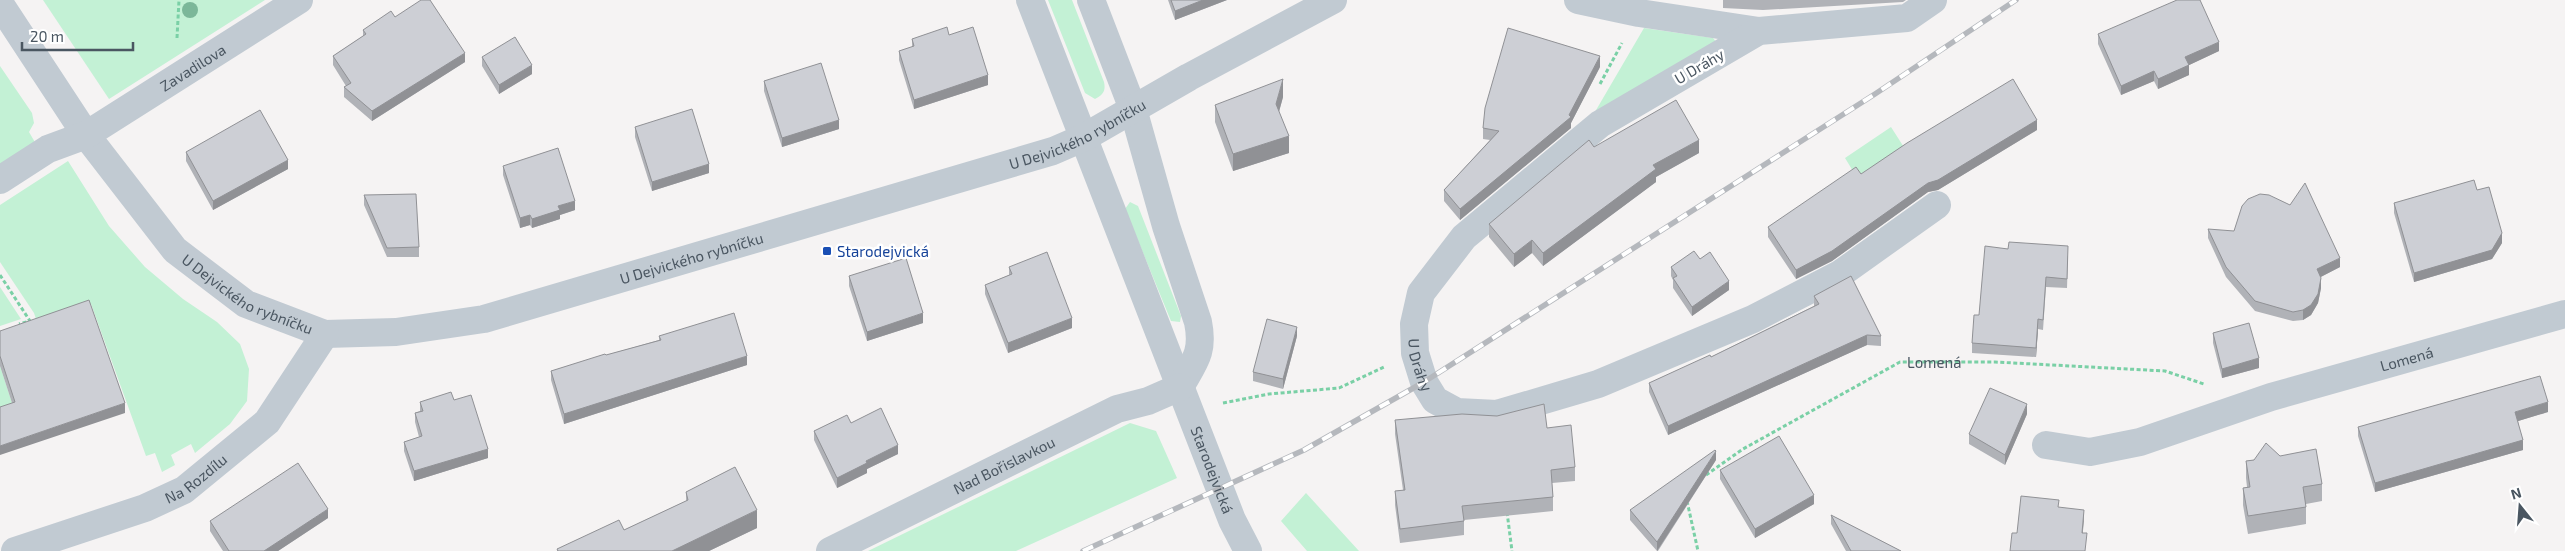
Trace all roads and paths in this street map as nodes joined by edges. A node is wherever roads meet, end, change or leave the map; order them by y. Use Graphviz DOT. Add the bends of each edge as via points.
graph roads {
  1 [pos="179,0"];
  2 [pos="299,0"];
  3 [pos="1030,0"];
  4 [pos="1091,0"];
  5 [pos="1334,0"];
  6 [pos="1578,0"];
  7 [pos="1933,0"];
  8 [pos="0,4"];
  9 [pos="1639,13"];
  10 [pos="1759,31"];
  11 [pos="176,38"];
  12 [pos="1599,86"];
  13 [pos="1133,109"];
  14 [pos="86,135"];
  15 [pos="1083,138"];
  16 [pos="0,180"];
  17 [pos="1937,205"];
  18 [pos="0,275"];
  19 [pos="2565,314"];
  20 [pos="15,326"];
  21 [pos="325,334"];
  22 [pos="1415,353"];
  23 [pos="1180,387"];
  24 [pos="1220,403"];
  25 [pos="2248,404"];
  26 [pos="2046,445"];
  27 [pos="1698,480"];
  28 [pos="1685,496"];
  29 [pos="1507,508"];
  30 [pos="14,551"];
  31 [pos="830,551"];
  32 [pos="1248,551"];
  33 [pos="1512,551"];
  34 [pos="1698,551"];
  1 -- 11 [label="path"];
  2 -- 14 [label="street, Zavadilova"];
  3 -- 15 [label="street, Starodejvická"];
  4 -- 13 [label="street"];
  5 -- 13 [label="street, U Dejvického rybníčku"];
  6 -- 9 [label="street"];
  7 -- 10 [label="street, U Dráhy" via="1907,18"];
  8 -- 14 [label="street, U Dejvického rybníčku"];
  9 -- 10 [label="street"];
  9 -- 12 [label="path"];
  10 -- 22 [label="street, U Dráhy" via="1600,124 1464,237 1421,293 1414,324"];
  13 -- 15 [label="street, U Dejvického rybníčku"];
  13 -- 23 [label="street" via="1201,338 1200,353"];
  14 -- 16 [label="street" via="48,149"];
  14 -- 21 [label="street, U Dejvického rybníčku" via="175,250 246,304"];
  15 -- 21 [label="street, U Dejvického rybníčku" via="1022,162 484,318 396,332"];
  15 -- 23 [label="street, Starodejvická"];
  17 -- 22 [label="street, U Dráhy" via="1840,274 1753,319 1598,384 1497,414 1458,412 1435,400 1424,382"];
  18 -- 20 [label="path" via="30,321"];
  19 -- 25 [label="street, Lomená"];
  21 -- 30 [label="street, Na Rozdílu" via="267,422 184,490 145,508"];
  22 -- 24 [label="path" via="1339,388 1269,394"];
  23 -- 31 [label="street, Nad Bořislavkou" via="1148,401 1117,409"];
  23 -- 32 [label="street, Starodejvická" via="1232,520"];
  25 -- 26 [label="street, Lomená" via="2140,442 2110,449 2090,452"];
  25 -- 27 [label="path, Lomená" via="2216,388 2165,371 1995,362 1900,362 1743,449"];
  28 -- 34 [label="path"];
  29 -- 33 [label="path"];
}
